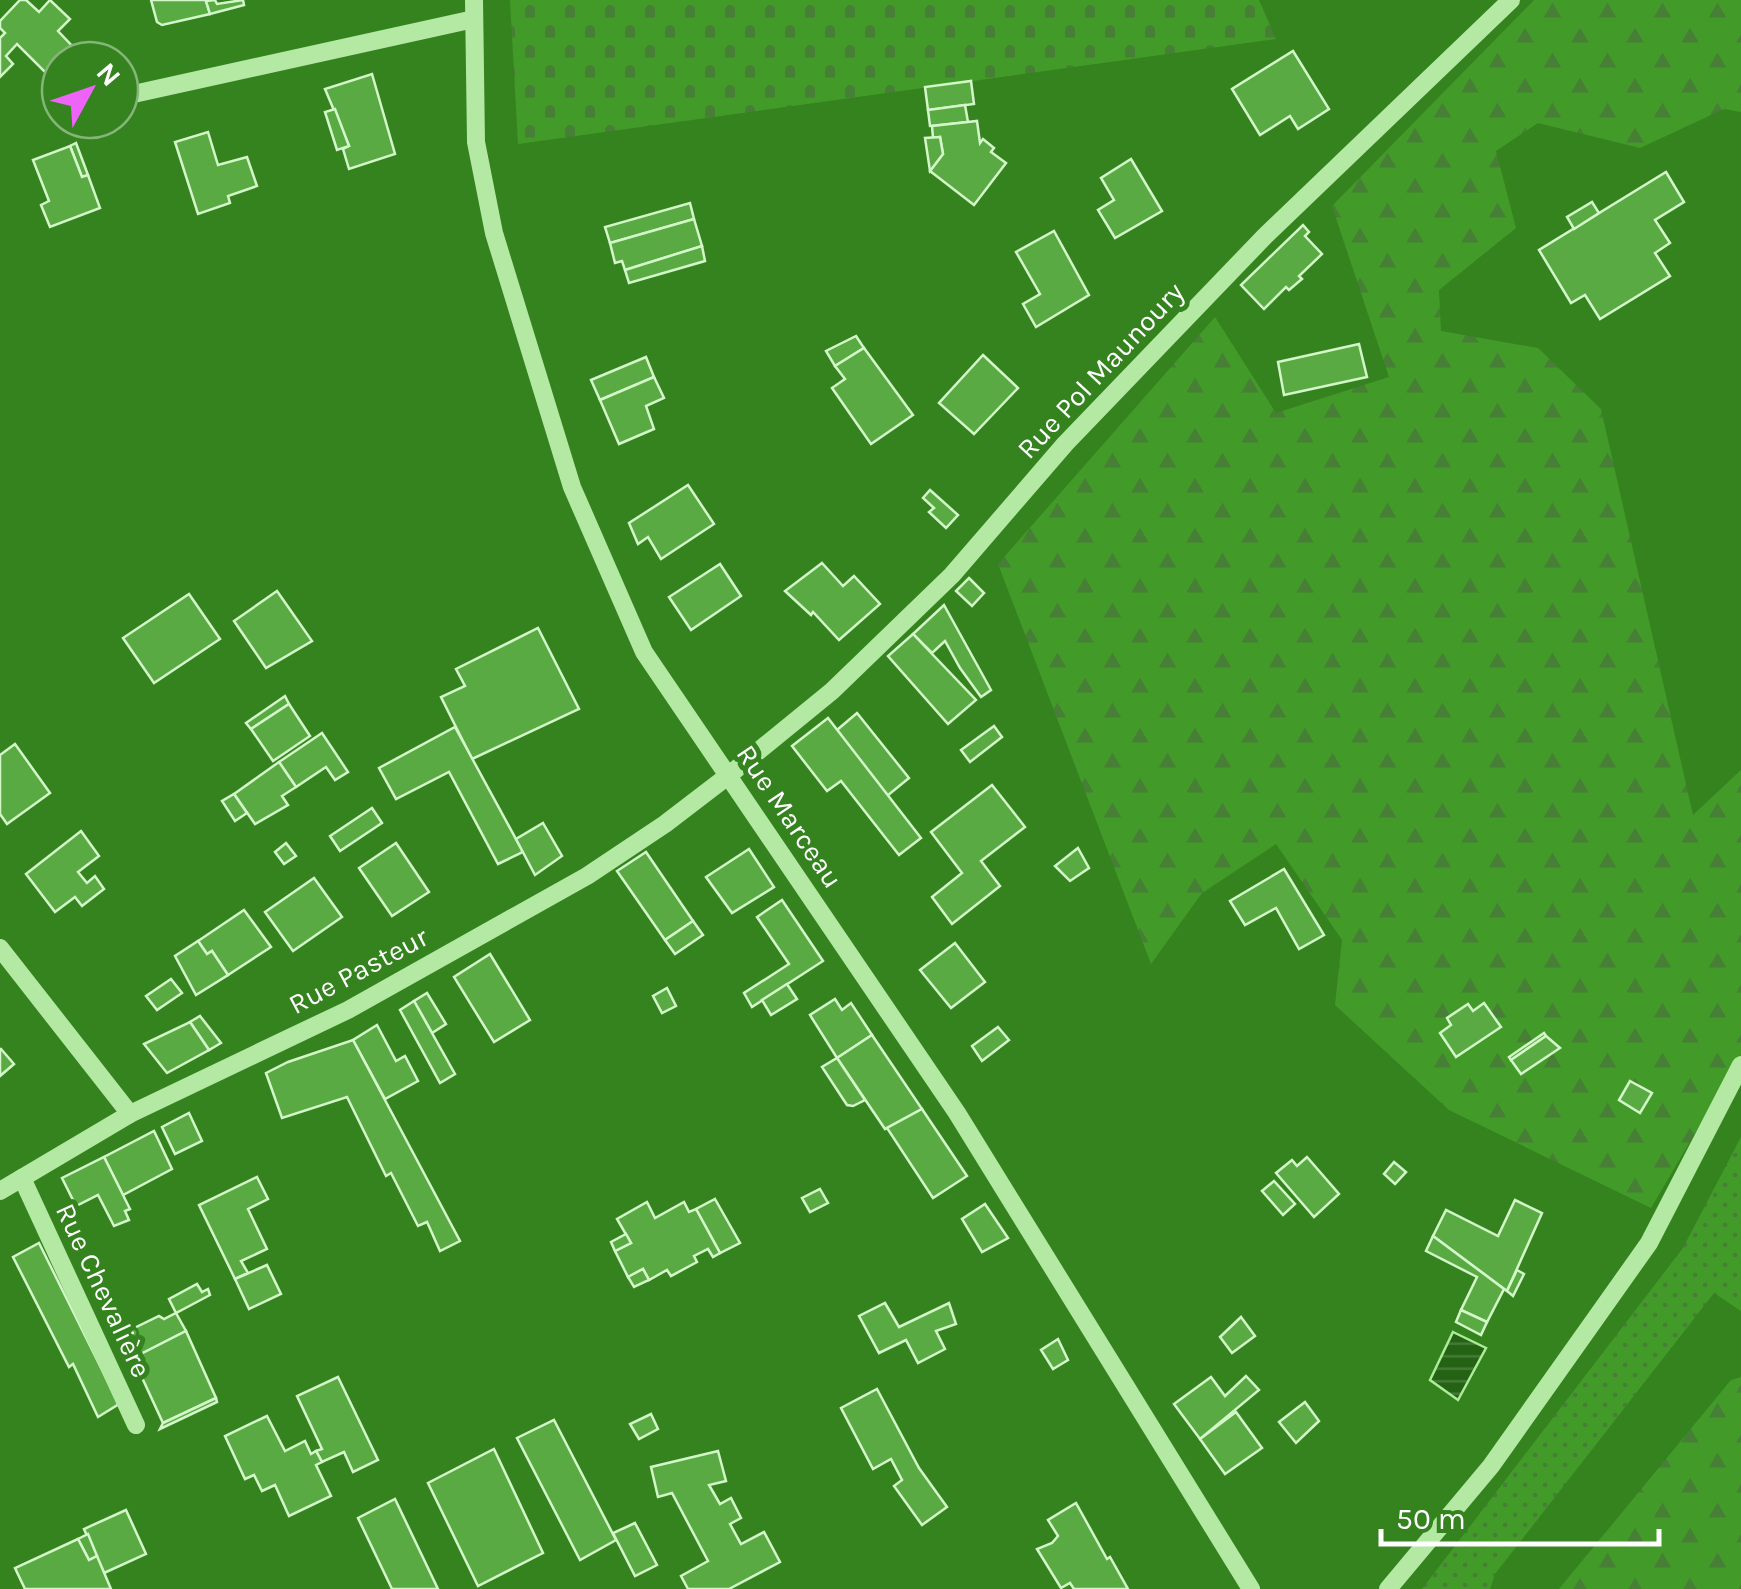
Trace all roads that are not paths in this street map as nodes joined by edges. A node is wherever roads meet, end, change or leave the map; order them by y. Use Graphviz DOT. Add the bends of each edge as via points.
graph roads {
  1 [pos="1510,0"];
  2 [pos="474,10"];
  3 [pos="140,91"];
  4 [pos="728,776"];
  5 [pos="0,948"];
  6 [pos="1741,1065"];
  7 [pos="130,1114"];
  8 [pos="22,1178"];
  9 [pos="0,1192"];
  10 [pos="136,1425"];
  11 [pos="1250,1589"];
  12 [pos="1388,1589"];
  1 -- 4 [label="street, Rue Pol Maunoury" via="1264,236 1065,444 952,575 832,691"];
  2 -- 3 [label="street"];
  2 -- 4 [label="street, Rue Marceau" via="476,142 494,232 572,487 644,652"];
  4 -- 7 [label="street, Rue Pasteur" via="536,904 348,1010"];
  4 -- 11 [label="street, Rue Marceau" via="968,1130"];
  5 -- 7 [label="street"];
  6 -- 12 [label="street" via="1649,1243 1491,1466"];
  7 -- 8 [label="street, Rue Pasteur"];
  8 -- 9 [label="street, Rue Pasteur"];
  8 -- 10 [label="street, Rue Chevalière"];
}
